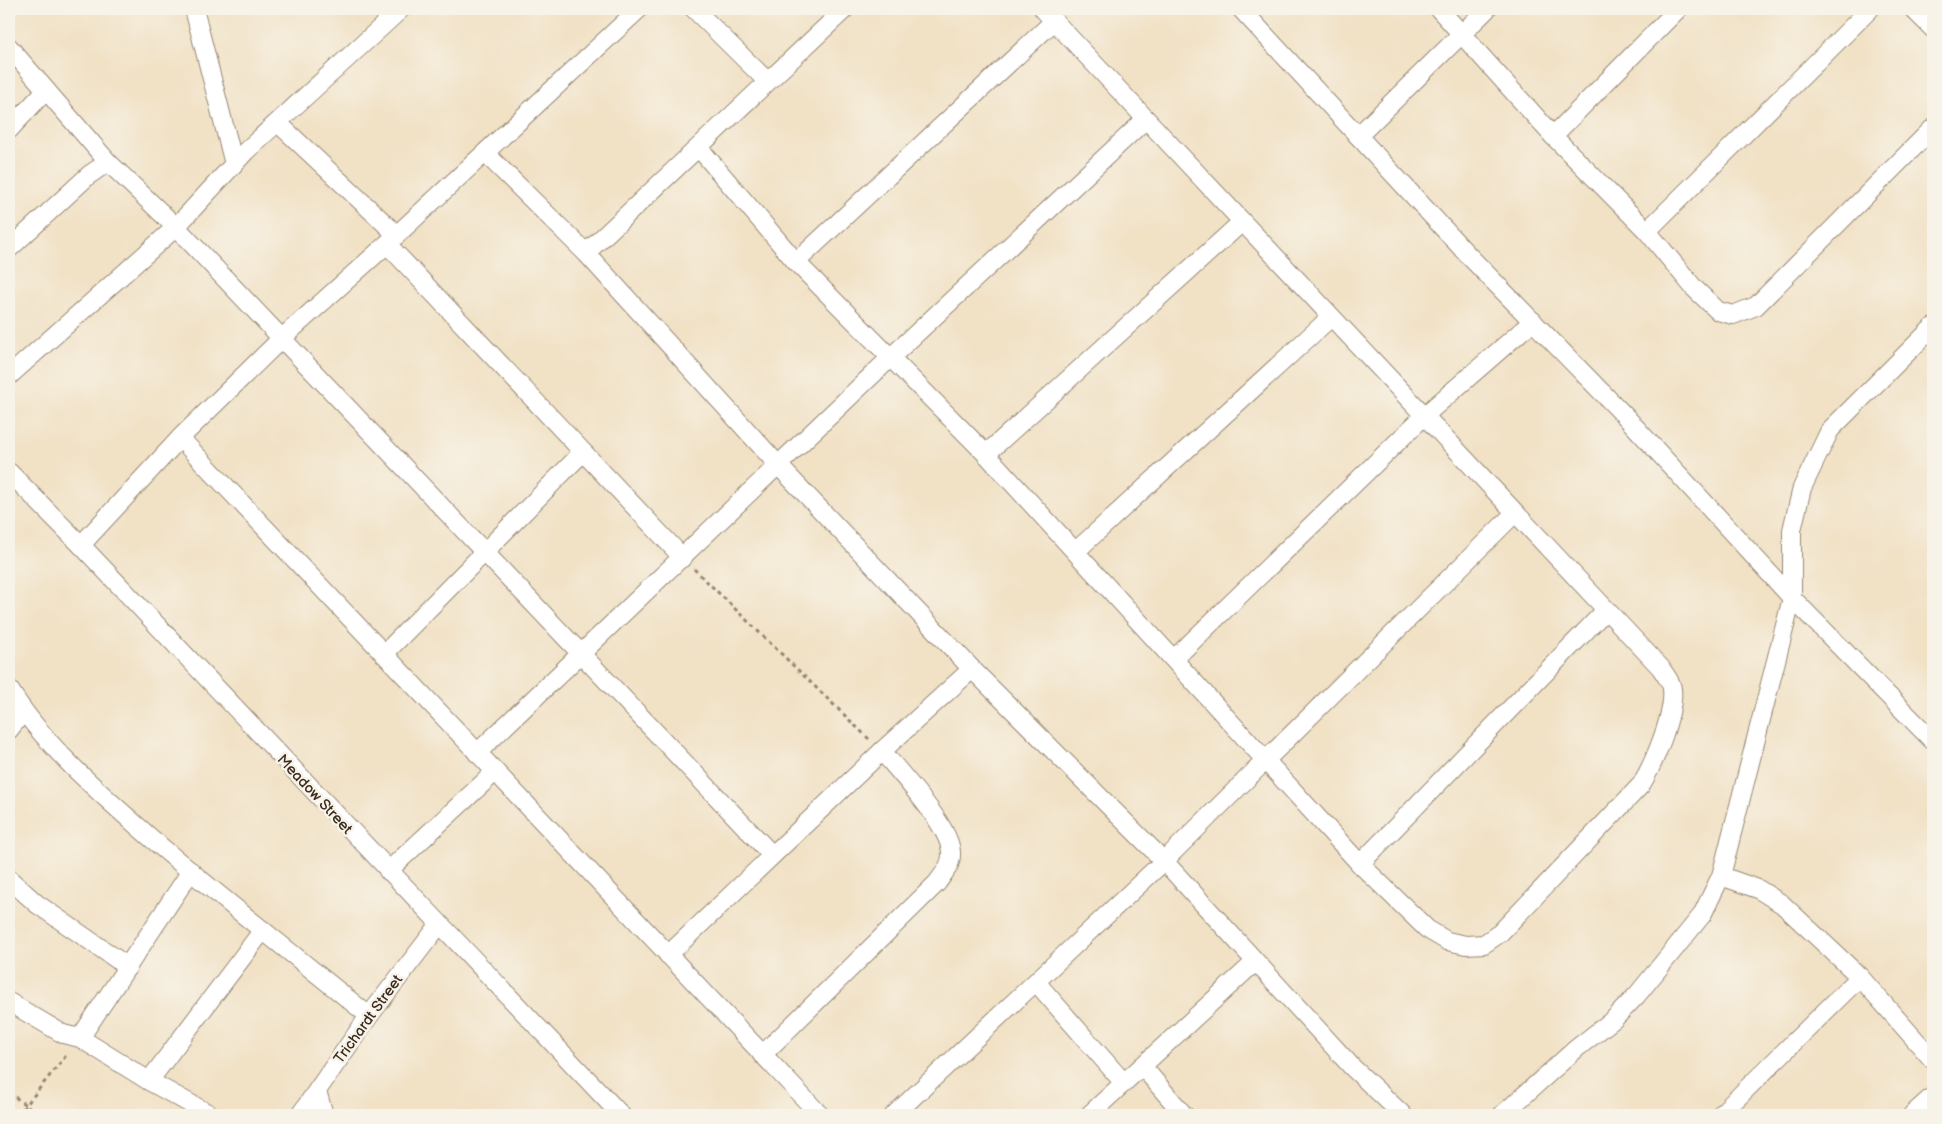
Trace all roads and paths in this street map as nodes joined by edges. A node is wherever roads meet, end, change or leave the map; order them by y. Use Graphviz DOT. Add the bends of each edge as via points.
graph roads {
  1 [pos="194,9"];
  2 [pos="401,9"];
  3 [pos="639,9"];
  4 [pos="694,9"];
  5 [pos="845,9"];
  6 [pos="1241,9"];
  7 [pos="1439,9"];
  8 [pos="1487,9"];
  9 [pos="1678,9"];
  10 [pos="1870,9"];
  11 [pos="1913,9"];
  12 [pos="1048,15"];
  13 [pos="1933,29"];
  14 [pos="1462,34"];
  15 [pos="9,48"];
  16 [pos="767,81"];
  17 [pos="46,90"];
  18 [pos="1146,119"];
  19 [pos="278,123"];
  20 [pos="1933,128"];
  21 [pos="9,130"];
  22 [pos="1358,136"];
  23 [pos="1553,136"];
  24 [pos="699,148"];
  25 [pos="485,153"];
  26 [pos="108,162"];
  27 [pos="234,164"];
  28 [pos="1242,222"];
  29 [pos="176,228"];
  30 [pos="1647,231"];
  31 [pos="392,240"];
  32 [pos="9,249"];
  33 [pos="586,253"];
  34 [pos="796,262"];
  35 [pos="1331,317"];
  36 [pos="1533,321"];
  37 [pos="1933,327"];
  38 [pos="280,339"];
  39 [pos="890,358"];
  40 [pos="9,376"];
  41 [pos="1424,416"];
  42 [pos="180,438"];
  43 [pos="583,452"];
  44 [pos="986,454"];
  45 [pos="780,466"];
  46 [pos="10,476"];
  47 [pos="1515,513"];
  48 [pos="81,545"];
  49 [pos="485,550"];
  50 [pos="1076,552"];
  51 [pos="683,558"];
  52 [pos="1792,598"];
  53 [pos="1606,610"];
  54 [pos="581,652"];
  55 [pos="384,654"];
  56 [pos="1174,659"];
  57 [pos="972,669"];
  58 [pos="9,689"];
  59 [pos="24,712"];
  60 [pos="9,730"];
  61 [pos="1933,741"];
  62 [pos="882,751"];
  63 [pos="477,752"];
  64 [pos="1265,760"];
  65 [pos="495,772"];
  66 [pos="772,855"];
  67 [pos="1164,861"];
  68 [pos="1360,864"];
  69 [pos="191,871"];
  70 [pos="388,871"];
  71 [pos="1721,876"];
  72 [pos="9,879"];
  73 [pos="439,925"];
  74 [pos="263,930"];
  75 [pos="668,955"];
  76 [pos="1255,962"];
  77 [pos="128,967"];
  78 [pos="1860,977"];
  79 [pos="1036,982"];
  80 [pos="9,1002"];
  81 [pos="369,1016"];
  82 [pos="80,1038"];
  83 [pos="762,1055"];
  84 [pos="1933,1060"];
  85 [pos="1142,1066"];
  86 [pos="149,1081"];
  87 [pos="1124,1083"];
  88 [pos="317,1091"];
  89 [pos="9,1092"];
  90 [pos="1933,1096"];
  91 [pos="25,1106"];
  92 [pos="18,1115"];
  93 [pos="38,1115"];
  94 [pos="211,1115"];
  95 [pos="300,1115"];
  96 [pos="324,1115"];
  97 [pos="621,1115"];
  98 [pos="820,1115"];
  99 [pos="894,1115"];
  100 [pos="1089,1115"];
  101 [pos="1184,1115"];
  102 [pos="1403,1115"];
  103 [pos="1502,1115"];
  104 [pos="1720,1115"];
  105 [pos="1912,1115"];
  1 -- 27 [label="street"];
  2 -- 19 [label="street"];
  3 -- 25 [label="street"];
  4 -- 16 [label="street"];
  5 -- 16 [label="street"];
  6 -- 22 [label="street"];
  7 -- 14 [label="street"];
  8 -- 14 [label="street"];
  9 -- 23 [label="street"];
  10 -- 30 [label="street"];
  11 -- 13 [label="street"];
  12 -- 18 [label="street"];
  12 -- 34 [label="street"];
  14 -- 22 [label="street"];
  14 -- 23 [label="street"];
  15 -- 17 [label="street"];
  16 -- 24 [label="street"];
  17 -- 21 [label="street"];
  17 -- 26 [label="street"];
  18 -- 28 [label="street"];
  18 -- 39 [label="street"];
  19 -- 27 [label="street"];
  19 -- 31 [label="street"];
  20 -- 30 [label="street" via="1756,306 1743,312 1733,315 1718,311 1694,288"];
  22 -- 36 [label="street"];
  23 -- 30 [label="street"];
  24 -- 33 [label="street"];
  24 -- 34 [label="street"];
  25 -- 31 [label="street"];
  25 -- 33 [label="street"];
  26 -- 29 [label="street"];
  26 -- 32 [label="street" via="89,175"];
  27 -- 29 [label="street"];
  28 -- 35 [label="street"];
  28 -- 44 [label="street"];
  29 -- 38 [label="street"];
  29 -- 40 [label="street"];
  31 -- 38 [label="street"];
  31 -- 43 [label="street"];
  33 -- 45 [label="street"];
  34 -- 39 [label="street"];
  35 -- 41 [label="street"];
  35 -- 50 [label="street"];
  36 -- 41 [label="street"];
  36 -- 52 [label="street"];
  37 -- 52 [label="street" via="1830,430 1802,488 1792,530"];
  38 -- 42 [label="street"];
  38 -- 49 [label="street"];
  39 -- 44 [label="street"];
  39 -- 45 [label="street"];
  41 -- 47 [label="street"];
  41 -- 56 [label="street"];
  42 -- 48 [label="street"];
  42 -- 55 [label="street"];
  43 -- 49 [label="street"];
  43 -- 51 [label="street"];
  44 -- 50 [label="street"];
  45 -- 51 [label="street"];
  45 -- 57 [label="street"];
  46 -- 48 [label="street, Meadow Street"];
  47 -- 53 [label="street"];
  47 -- 64 [label="street"];
  48 -- 70 [label="street, Meadow Street"];
  49 -- 54 [label="street"];
  49 -- 55 [label="street"];
  50 -- 56 [label="street"];
  51 -- 54 [label="street"];
  51 -- 62 [label="path"];
  52 -- 61 [label="street"];
  52 -- 71 [label="street"];
  53 -- 68 [label="street"];
  53 -- 68 [label="street" via="1661,668 1672,687 1670,711 1654,762 1641,786 1602,828 1500,933 1484,944 1447,941 1427,929"];
  54 -- 63 [label="street"];
  54 -- 66 [label="street"];
  55 -- 63 [label="street"];
  56 -- 64 [label="street"];
  57 -- 62 [label="street"];
  57 -- 67 [label="street"];
  58 -- 59 [label="street"];
  59 -- 60 [label="street"];
  59 -- 69 [label="street" via="98,792"];
  62 -- 66 [label="street"];
  62 -- 83 [label="street" via="945,834 952,851 950,865 937,882"];
  63 -- 65 [label="street"];
  64 -- 67 [label="street"];
  64 -- 68 [label="street"];
  65 -- 70 [label="street"];
  65 -- 75 [label="street"];
  66 -- 75 [label="street"];
  67 -- 76 [label="street"];
  67 -- 79 [label="street"];
  69 -- 74 [label="street"];
  69 -- 77 [label="street"];
  70 -- 73 [label="street, Meadow Street"];
  71 -- 78 [label="street" via="1758,889 1782,904"];
  71 -- 103 [label="street" via="1702,915 1637,995 1614,1019"];
  72 -- 77 [label="street" via="36,904"];
  73 -- 81 [label="street, Trichardt Street"];
  73 -- 97 [label="street, Meadow Street"];
  74 -- 81 [label="street"];
  74 -- 86 [label="street"];
  75 -- 83 [label="street"];
  76 -- 85 [label="street"];
  76 -- 102 [label="street" via="1352,1067"];
  77 -- 82 [label="street"];
  78 -- 84 [label="street"];
  78 -- 104 [label="street"];
  79 -- 87 [label="street"];
  79 -- 99 [label="street"];
  80 -- 82 [label="street" via="62,1034"];
  81 -- 88 [label="street, Trichardt Street"];
  82 -- 86 [label="street"];
  82 -- 91 [label="path"];
  83 -- 98 [label="street"];
  85 -- 87 [label="street"];
  85 -- 101 [label="street"];
  86 -- 94 [label="street"];
  87 -- 100 [label="street"];
  88 -- 95 [label="street, Trichardt Street"];
  88 -- 96 [label="street"];
  89 -- 91 [label="path"];
  90 -- 105 [label="street"];
  91 -- 92 [label="path"];
  91 -- 93 [label="path"];
}
